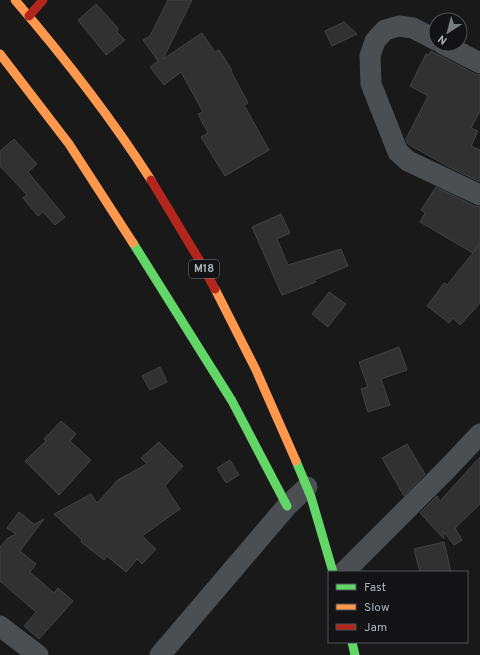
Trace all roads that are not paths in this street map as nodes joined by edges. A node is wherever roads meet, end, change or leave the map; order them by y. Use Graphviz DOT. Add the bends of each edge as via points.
graph roads {
  1 [pos="15,0"];
  2 [pos="43,0"];
  3 [pos="29,16"];
  4 [pos="428,36"];
  5 [pos="459,52"];
  6 [pos="0,54"];
  7 [pos="480,63"];
  8 [pos="480,194"];
  9 [pos="479,439"];
  10 [pos="307,487"];
  11 [pos="287,506"];
  12 [pos="333,571"];
  13 [pos="345,571"];
  14 [pos="0,626"];
  15 [pos="352,643"];
  16 [pos="38,655"];
  17 [pos="160,655"];
  18 [pos="355,655"];
  1 -- 3 [label="main road, M18"];
  2 -- 3 [label="main road"];
  3 -- 10 [label="main road, M18" via="70,65 133,150 180,227 225,305"];
  4 -- 8 [label="street" via="413,28 399,26 385,30 375,41 370,56 371,84 398,152 408,161"];
  5 -- 7 [label="street"];
  6 -- 11 [label="main road" via="70,144 166,294 232,401"];
  9 -- 13 [label="street"];
  10 -- 11 [label="street"];
  10 -- 12 [label="main road, M18"];
  11 -- 17 [label="street"];
  14 -- 16 [label="street"];
  15 -- 18 [label="main road"];
}
